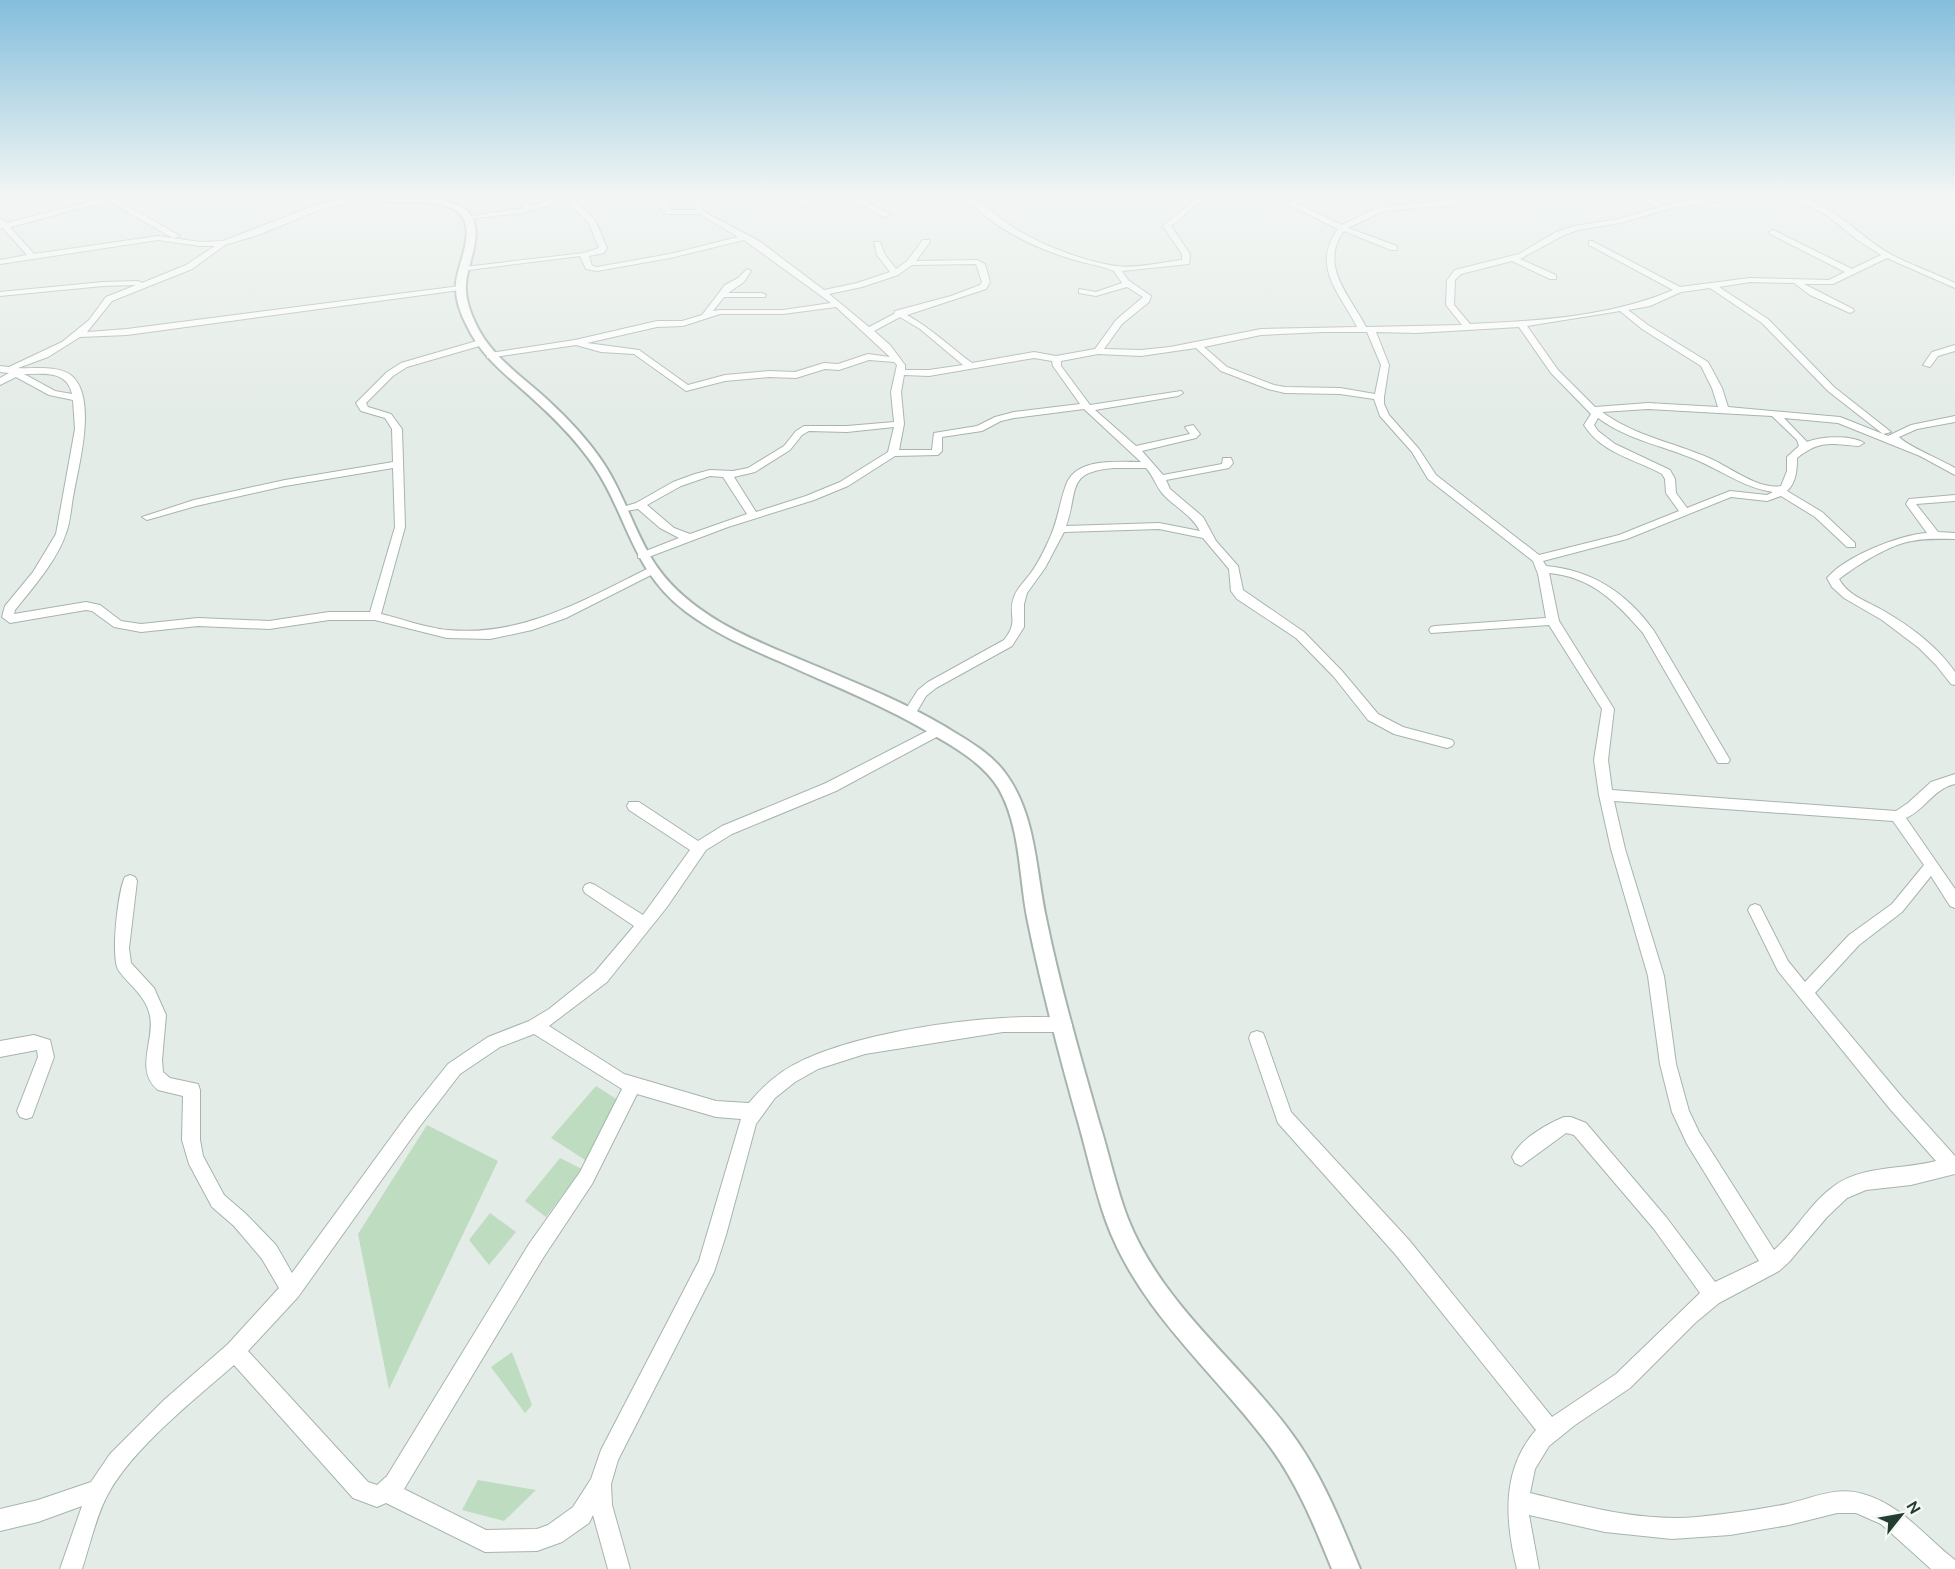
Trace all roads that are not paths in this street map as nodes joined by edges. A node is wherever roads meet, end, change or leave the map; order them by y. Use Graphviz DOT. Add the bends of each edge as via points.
graph roads {
  1 [pos="183,269"];
  2 [pos="464,269"];
  3 [pos="791,269"];
  4 [pos="892,269"];
  5 [pos="901,269"];
  6 [pos="982,269"];
  7 [pos="1117,269"];
  8 [pos="1329,269"];
  9 [pos="1467,269"];
  10 [pos="1536,269"];
  11 [pos="1641,269"];
  12 [pos="1847,269"];
  13 [pos="1858,269"];
  14 [pos="1918,269"];
  15 [pos="747,271"];
  16 [pos="1852,272"];
  17 [pos="895,273"];
  18 [pos="1553,277"];
  19 [pos="1798,283"];
  20 [pos="146,284"];
  21 [pos="1128,284"];
  22 [pos="1712,286"];
  23 [pos="1955,286"];
  24 [pos="460,288"];
  25 [pos="1679,290"];
  26 [pos="1082,291"];
  27 [pos="822,292"];
  28 [pos="0,294"];
  29 [pos="762,294"];
  30 [pos="723,295"];
  31 [pos="838,304"];
  32 [pos="1622,309"];
  33 [pos="1850,311"];
  34 [pos="898,313"];
  35 [pos="704,317"];
  36 [pos="1522,325"];
  37 [pos="1467,326"];
  38 [pos="1367,330"];
  39 [pos="868,331"];
  40 [pos="75,335"];
  41 [pos="575,343"];
  42 [pos="1197,345"];
  43 [pos="1955,348"];
  44 [pos="485,349"];
  45 [pos="1098,351"];
  46 [pos="1056,359"];
  47 [pos="896,360"];
  48 [pos="969,365"];
  49 [pos="1927,365"];
  50 [pos="8,371"];
  51 [pos="899,372"];
  52 [pos="0,382"];
  53 [pos="1178,393"];
  54 [pos="1379,397"];
  55 [pos="78,398"];
  56 [pos="1087,407"];
  57 [pos="1724,410"];
  58 [pos="1596,411"];
  59 [pos="1776,415"];
  60 [pos="1955,419"];
  61 [pos="899,424"];
  62 [pos="1190,427"];
  63 [pos="1896,440"];
  64 [pos="1859,443"];
  65 [pos="1804,446"];
  66 [pos="1135,450"];
  67 [pos="893,453"];
  68 [pos="1227,460"];
  69 [pos="397,464"];
  70 [pos="1149,465"];
  71 [pos="1955,472"];
  72 [pos="726,473"];
  73 [pos="1161,478"];
  74 [pos="1781,491"];
  75 [pos="1955,498"];
  76 [pos="632,507"];
  77 [pos="1684,511"];
  78 [pos="753,516"];
  79 [pos="147,517"];
  80 [pos="1060,528"];
  81 [pos="1206,535"];
  82 [pos="1932,535"];
  83 [pos="1955,536"];
  84 [pos="692,538"];
  85 [pos="1851,545"];
  86 [pos="642,556"];
  87 [pos="1541,564"];
  88 [pos="651,571"];
  89 [pos="375,616"];
  90 [pos="1553,621"];
  91 [pos="1436,630"];
  92 [pos="1955,681"];
  93 [pos="908,715"];
  94 [pos="939,730"];
  95 [pos="1448,743"];
  96 [pos="1723,760"];
  97 [pos="1955,779"];
  98 [pos="1606,795"];
  99 [pos="634,806"];
  100 [pos="1897,816"];
  101 [pos="699,849"];
  102 [pos="1932,865"];
  103 [pos="130,881"];
  104 [pos="590,889"];
  105 [pos="1955,902"];
  106 [pos="1755,910"];
  107 [pos="644,924"];
  108 [pos="1806,992"];
  109 [pos="1064,1025"];
  110 [pos="535,1026"];
  111 [pos="1257,1038"];
  112 [pos="0,1049"];
  113 [pos="632,1086"];
  114 [pos="26,1110"];
  115 [pos="753,1112"];
  116 [pos="1521,1157"];
  117 [pos="1954,1165"];
  118 [pos="1772,1264"];
  119 [pos="291,1290"];
  120 [pos="1713,1295"];
  121 [pos="235,1351"];
  122 [pos="1549,1430"];
  123 [pos="600,1484"];
  124 [pos="99,1490"];
  125 [pos="387,1492"];
  126 [pos="1518,1501"];
  127 [pos="0,1520"];
  128 [pos="71,1569"];
  129 [pos="620,1569"];
  130 [pos="1346,1569"];
  131 [pos="1528,1569"];
  132 [pos="1948,1569"];
  1 -- 20 [label="street"];
  2 -- 24 [label="street"];
  3 -- 27 [label="street"];
  4 -- 17 [label="street"];
  5 -- 17 [label="street"];
  6 -- 34 [label="street" via="986,282 983,287"];
  7 -- 21 [label="street"];
  8 -- 38 [label="street" via="1336,287"];
  9 -- 37 [label="street" via="1454,275 1450,286 1450,305"];
  10 -- 18 [label="street"];
  11 -- 25 [label="street"];
  12 -- 16 [label="street"];
  13 -- 16 [label="street"];
  14 -- 23 [label="street"];
  15 -- 30 [label="street"];
  16 -- 19 [label="street" via="1830,282"];
  17 -- 27 [label="street"];
  19 -- 22 [label="street" via="1750,280"];
  19 -- 33 [label="street"];
  20 -- 28 [label="street"];
  20 -- 40 [label="street" via="103,303 91,323"];
  21 -- 26 [label="street" via="1096,294"];
  21 -- 45 [label="street" via="1149,298 1123,316"];
  22 -- 25 [label="street"];
  22 -- 63 [label="street" via="1765,321 1831,389"];
  24 -- 40 [label="street" via="127,332"];
  24 -- 44 [label="street" via="468,320"];
  25 -- 32 [label="street" via="1647,304"];
  27 -- 31 [label="street"];
  29 -- 30 [label="street"];
  30 -- 35 [label="street"];
  31 -- 35 [label="street" via="783,312 727,311"];
  31 -- 39 [label="street"];
  32 -- 36 [label="street"];
  32 -- 57 [label="street" via="1705,364"];
  34 -- 39 [label="street"];
  34 -- 48 [label="street" via="923,327"];
  35 -- 41 [label="street"];
  36 -- 37 [label="street"];
  36 -- 58 [label="street" via="1545,360"];
  37 -- 38 [label="street"];
  38 -- 42 [label="street" via="1261,332"];
  38 -- 54 [label="street" via="1385,365"];
  39 -- 47 [label="street"];
  40 -- 50 [label="street" via="47,356"];
  41 -- 44 [label="street"];
  41 -- 47 [label="street" via="636,352 686,388 727,378 796,375 868,357"];
  42 -- 45 [label="street" via="1141,352"];
  42 -- 54 [label="street" via="1224,369 1271,387"];
  43 -- 49 [label="street" via="1935,354"];
  44 -- 69 [label="street" via="404,365 362,404 364,409 388,416 396,426"];
  44 -- 76 [label="street" via="571,428"];
  45 -- 46 [label="street"];
  46 -- 48 [label="street" via="1034,355"];
  46 -- 56 [label="street"];
  47 -- 51 [label="street" via="901,365"];
  48 -- 51 [label="street" via="929,373"];
  50 -- 52 [label="street"];
  50 -- 55 [label="street" via="52,393"];
  50 -- 55 [label="street" via="67,376 75,385"];
  51 -- 61 [label="street"];
  53 -- 56 [label="street"];
  54 -- 87 [label="street" via="1381,410 1416,451 1432,477"];
  55 -- 89 [label="street" via="80,429 62,534 38,574 9,609 10,619 86,606 96,608 118,624 141,628 198,622 269,625 329,616"];
  56 -- 66 [label="street"];
  56 -- 67 [label="street" via="1014,415 973,431 942,433 936,438 935,453"];
  57 -- 58 [label="street" via="1640,406"];
  57 -- 59 [label="street"];
  58 -- 74 [label="street" via="1627,432 1705,460 1743,481"];
  58 -- 77 [label="street" via="1589,425 1593,434 1666,472 1671,493"];
  59 -- 63 [label="street" via="1840,420"];
  59 -- 65 [label="street"];
  60 -- 63 [label="street" via="1914,427"];
  61 -- 67 [label="street"];
  61 -- 72 [label="street" via="807,428 788,448 764,463 742,472"];
  62 -- 66 [label="street" via="1193,436"];
  63 -- 71 [label="street"];
  64 -- 65 [label="street" via="1832,438"];
  65 -- 74 [label="street" via="1792,457 1792,471"];
  66 -- 70 [label="street"];
  67 -- 78 [label="street" via="844,484"];
  68 -- 73 [label="street" via="1225,466"];
  69 -- 79 [label="street" via="285,483"];
  69 -- 89 [label="street" via="400,527"];
  70 -- 73 [label="street"];
  70 -- 80 [label="street" via="1081,472 1071,484"];
  72 -- 76 [label="street" via="690,479"];
  72 -- 78 [label="street"];
  73 -- 81 [label="street" via="1165,490 1199,519"];
  74 -- 77 [label="street" via="1767,498 1730,494"];
  74 -- 85 [label="street" via="1821,516"];
  75 -- 82 [label="street" via="1911,502 1932,529"];
  76 -- 84 [label="street" via="681,537"];
  76 -- 86 [label="street"];
  77 -- 87 [label="street" via="1623,537"];
  78 -- 84 [label="street"];
  80 -- 81 [label="street" via="1159,526"];
  80 -- 93 [label="street" via="1020,593 1018,633 1008,643 927,689"];
  81 -- 95 [label="street" via="1234,568 1241,596 1300,634 1372,717 1399,731"];
  82 -- 83 [label="street"];
  82 -- 92 [label="street" via="1896,542 1833,578 1841,590 1924,645"];
  84 -- 86 [label="street"];
  86 -- 88 [label="street"];
  87 -- 90 [label="street"];
  87 -- 96 [label="street" via="1581,575 1638,619"];
  88 -- 89 [label="street" via="581,608 509,632 447,634"];
  88 -- 93 [label="street" via="680,601 728,633"];
  90 -- 91 [label="street"];
  90 -- 98 [label="street" via="1608,709 1601,760"];
  93 -- 94 [label="street"];
  94 -- 101 [label="street" via="831,787 727,830"];
  94 -- 109 [label="street" via="988,765 1012,799"];
  97 -- 100 [label="street" via="1931,786 1916,807"];
  98 -- 100 [label="street"];
  98 -- 118 [label="street" via="1656,976 1668,1065 1681,1112 1693,1138"];
  99 -- 101 [label="street"];
  100 -- 102 [label="street"];
  101 -- 107 [label="street"];
  102 -- 105 [label="street"];
  102 -- 108 [label="street" via="1897,908 1854,940"];
  103 -- 119 [label="street" via="121,948 123,966 147,987 158,1014 156,1075 166,1086 192,1090 191,1140 195,1158 218,1201 269,1252"];
  104 -- 107 [label="street"];
  106 -- 108 [label="street" via="1783,966"];
  107 -- 110 [label="street" via="602,977"];
  108 -- 117 [label="street" via="1896,1103"];
  109 -- 115 [label="street" via="992,1024 861,1046 803,1070 771,1092"];
  109 -- 130 [label="street" via="1118,1220 1136,1261 1165,1306 1280,1439 1312,1489"];
  110 -- 113 [label="street"];
  110 -- 119 [label="street" via="494,1042 454,1069"];
  111 -- 122 [label="street" via="1284,1117 1402,1247"];
  112 -- 114 [label="street" via="34,1042 44,1045 46,1057"];
  113 -- 115 [label="street" via="716,1109"];
  113 -- 125 [label="street" via="586,1178"];
  115 -- 123 [label="street" via="732,1172 710,1257 617,1437"];
  116 -- 120 [label="street" via="1564,1125 1580,1129 1660,1223"];
  117 -- 118 [label="street" via="1854,1184 1829,1200"];
  118 -- 120 [label="street"];
  119 -- 121 [label="street"];
  120 -- 122 [label="street" via="1623,1381"];
  121 -- 124 [label="street" via="138,1439 117,1461"];
  121 -- 125 [label="street" via="361,1491 377,1496"];
  122 -- 126 [label="street" via="1525,1466"];
  123 -- 125 [label="street" via="581,1515 554,1534 537,1540 485,1541"];
  123 -- 129 [label="street" via="601,1505"];
  124 -- 127 [label="street"];
  124 -- 128 [label="street"];
  126 -- 131 [label="street"];
  126 -- 132 [label="street" via="1645,1528 1694,1528 1841,1502 1863,1503 1892,1519"];
}
